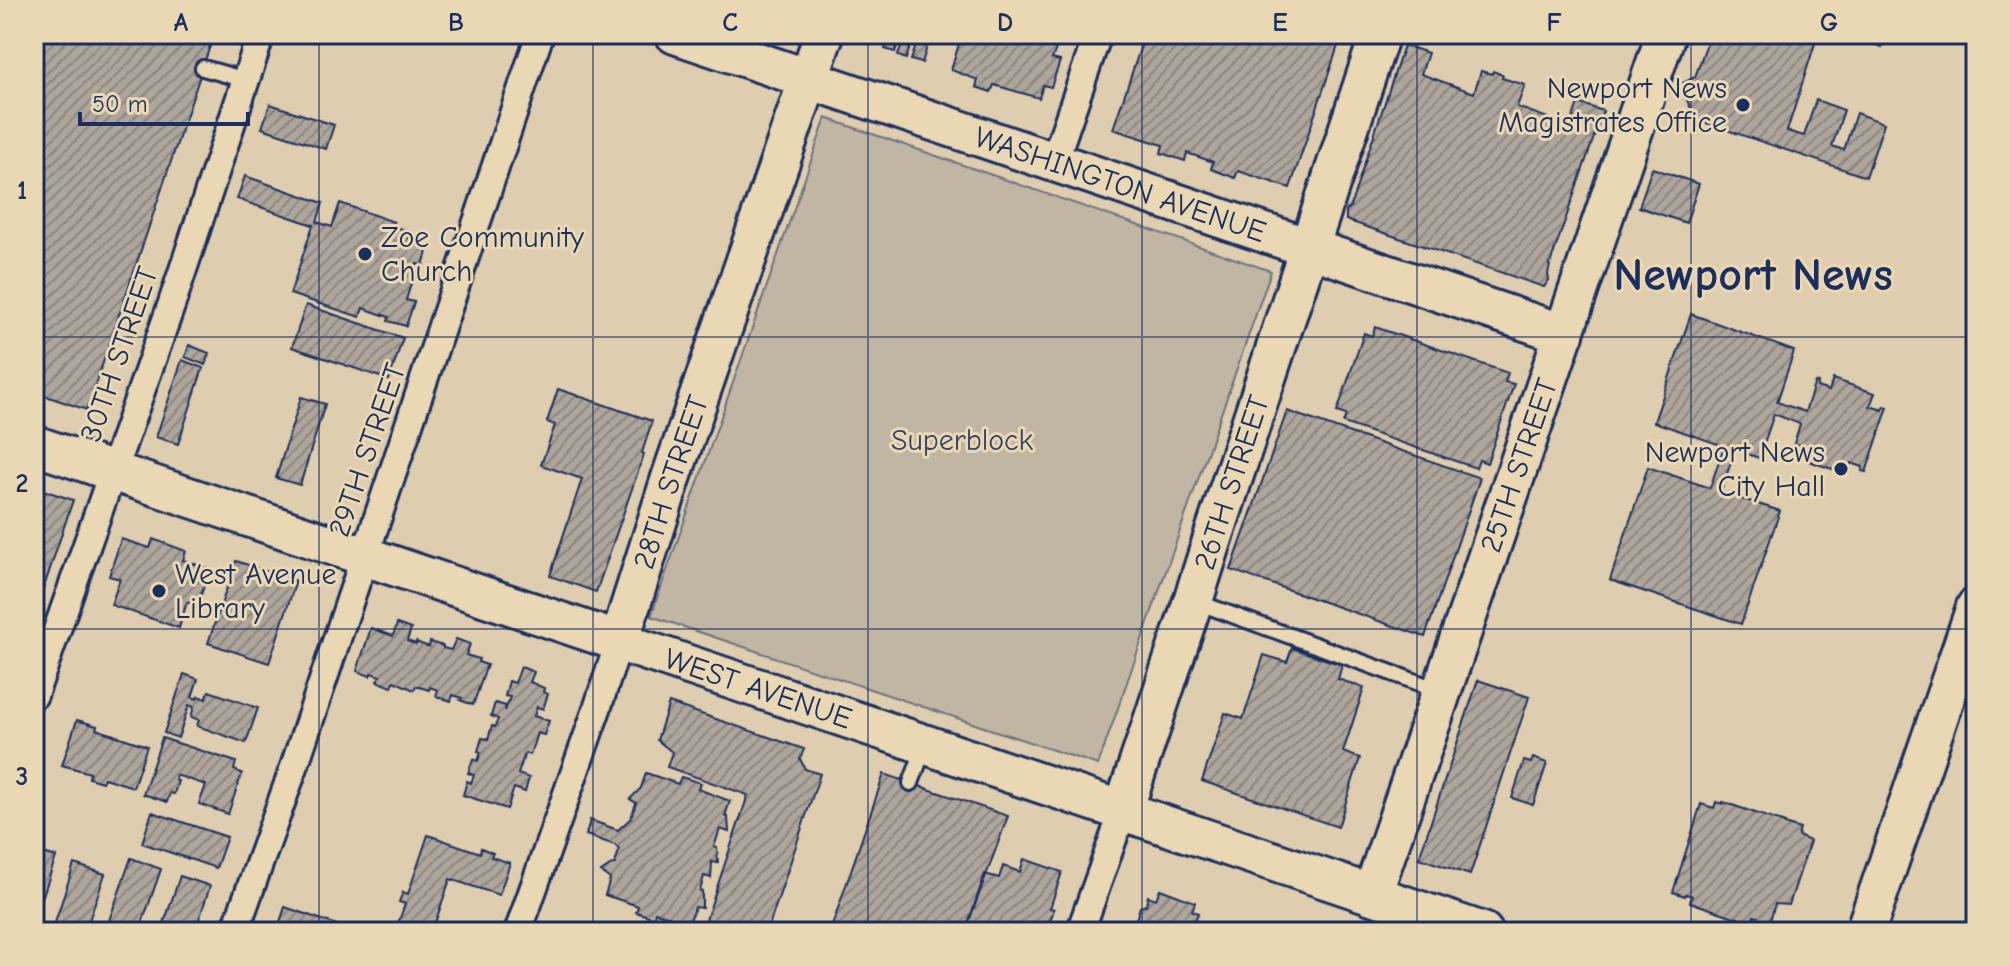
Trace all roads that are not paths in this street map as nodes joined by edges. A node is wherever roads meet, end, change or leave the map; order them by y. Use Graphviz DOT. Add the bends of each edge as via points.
graph roads {
  1 [pos="261,34"];
  2 [pos="540,34"];
  3 [pos="675,34"];
  4 [pos="824,34"];
  5 [pos="1098,34"];
  6 [pos="1380,34"];
  7 [pos="1666,34"];
  8 [pos="203,68"];
  9 [pos="808,79"];
  10 [pos="246,80"];
  11 [pos="1054,161"];
  12 [pos="1310,247"];
  13 [pos="1564,334"];
  14 [pos="34,445"];
  15 [pos="113,471"];
  16 [pos="365,556"];
  17 [pos="1193,601"];
  18 [pos="1976,607"];
  19 [pos="619,642"];
  20 [pos="1442,691"];
  21 [pos="34,695"];
  22 [pos="925,745"];
  23 [pos="911,783"];
  24 [pos="1123,811"];
  25 [pos="1372,895"];
  26 [pos="235,931"];
  27 [pos="518,932"];
  28 [pos="1080,932"];
  29 [pos="1483,932"];
  30 [pos="1865,932"];
  1 -- 10 [label="street, 30TH STREET"];
  2 -- 16 [label="street, 29TH STREET"];
  3 -- 9 [label="street, WASHINGTON AVENUE"];
  4 -- 9 [label="street, 28TH STREET"];
  5 -- 11 [label="street"];
  6 -- 12 [label="street, 26TH STREET"];
  7 -- 13 [label="street, 25TH STREET"];
  8 -- 10 [label="lane"];
  9 -- 11 [label="street, WASHINGTON AVENUE"];
  9 -- 19 [label="street, 28TH STREET"];
  10 -- 15 [label="street, 30TH STREET"];
  11 -- 12 [label="street, WASHINGTON AVENUE"];
  12 -- 13 [label="street, WASHINGTON AVENUE"];
  12 -- 17 [label="street, 26TH STREET"];
  13 -- 20 [label="street, 25TH STREET"];
  14 -- 15 [label="street, WEST AVENUE"];
  15 -- 16 [label="street, WEST AVENUE"];
  15 -- 21 [label="street, 30TH STREET"];
  16 -- 19 [label="street, WEST AVENUE"];
  16 -- 26 [label="street, 29TH STREET"];
  17 -- 20 [label="lane"];
  17 -- 24 [label="street, 26TH STREET"];
  18 -- 30 [label="street"];
  19 -- 22 [label="street, WEST AVENUE"];
  19 -- 27 [label="street, 28TH STREET"];
  20 -- 25 [label="street, 25TH STREET"];
  22 -- 23 [label="lane"];
  22 -- 24 [label="street, WEST AVENUE"];
  24 -- 25 [label="street, WEST AVENUE"];
  24 -- 28 [label="street, 26TH STREET"];
  25 -- 29 [label="street, WEST AVENUE"];
}
